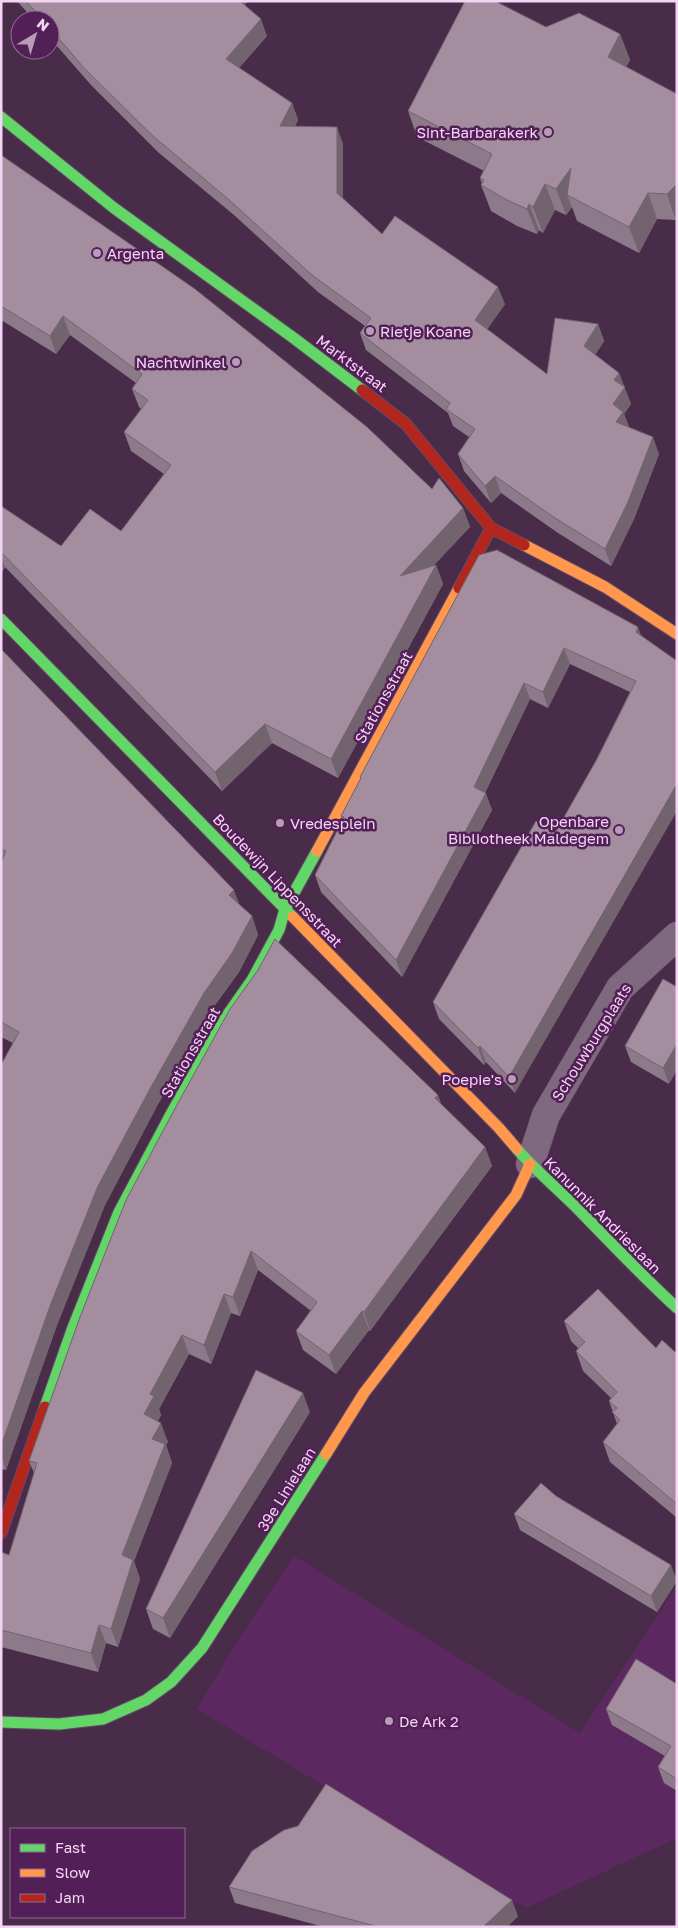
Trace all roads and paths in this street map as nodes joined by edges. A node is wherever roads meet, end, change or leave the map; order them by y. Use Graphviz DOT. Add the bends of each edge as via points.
graph roads {
  1 [pos="1,117"];
  2 [pos="492,528"];
  3 [pos="1,619"];
  4 [pos="677,634"];
  5 [pos="285,909"];
  6 [pos="677,936"];
  7 [pos="530,1164"];
  8 [pos="677,1308"];
  9 [pos="1,1533"];
  10 [pos="1,1722"];
  1 -- 2 [label="street, Marktstraat" via="114,208 406,424"];
  2 -- 4 [label="street, Marktstraat" via="605,587"];
  2 -- 5 [label="street, Stationsstraat"];
  3 -- 5 [label="street, Boudewijn Lippensstraat"];
  5 -- 7 [label="street, Boudewijn Lippensstraat" via="499,1128"];
  5 -- 9 [label="street, Stationsstraat" via="279,930 252,980 224,1020 170,1114 119,1212 72,1330"];
  6 -- 7 [label="street, Schouwburgplaats" via="620,988 546,1115"];
  7 -- 8 [label="street, Kanunnik Andrieslaan"];
  7 -- 10 [label="street, 39e Linielaan" via="516,1196 364,1394 243,1586 189,1664 146,1700 103,1719 59,1724"];
}
